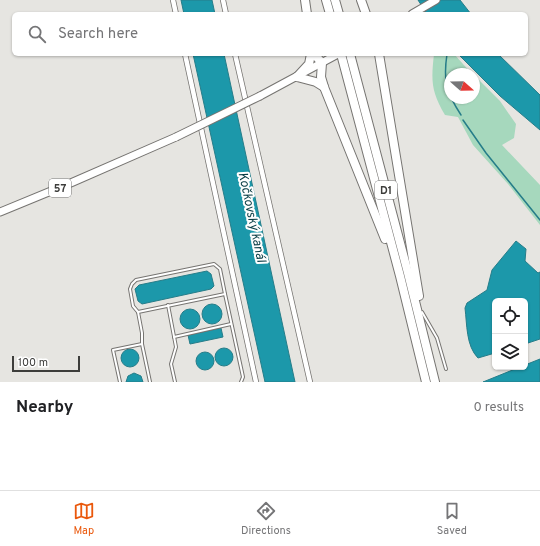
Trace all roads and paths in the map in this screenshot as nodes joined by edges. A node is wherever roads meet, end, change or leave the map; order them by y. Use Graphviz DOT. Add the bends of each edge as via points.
graph roads {
  1 [pos="173,0"];
  2 [pos="223,0"];
  3 [pos="305,0"];
  4 [pos="326,0"];
  5 [pos="335,0"];
  6 [pos="361,0"];
  7 [pos="436,0"];
  8 [pos="176,12"];
  9 [pos="226,12"];
  10 [pos="307,12"];
  11 [pos="329,12"];
  12 [pos="338,12"];
  13 [pos="365,12"];
  14 [pos="415,12"];
  15 [pos="185,56"];
  16 [pos="235,56"];
  17 [pos="311,56"];
  18 [pos="316,56"];
  19 [pos="335,56"];
  20 [pos="340,56"];
  21 [pos="351,56"];
  22 [pos="379,56"];
  23 [pos="324,62"];
  24 [pos="297,77"];
  25 [pos="324,87"];
  26 [pos="0,212"];
  27 [pos="400,276"];
  28 [pos="225,294"];
  29 [pos="168,306"];
  30 [pos="138,312"];
  31 [pos="422,312"];
  32 [pos="231,324"];
  33 [pos="421,326"];
  34 [pos="174,336"];
  35 [pos="142,344"];
  36 [pos="446,369"];
  37 [pos="120,382"];
  38 [pos="150,382"];
  39 [pos="175,382"];
  40 [pos="241,382"];
  41 [pos="256,382"];
  42 [pos="310,382"];
  43 [pos="426,382"];
  44 [pos="435,382"];
  1 -- 8 [label="street"];
  2 -- 9 [label="street"];
  3 -- 10 [label="highway"];
  4 -- 11 [label="highway"];
  5 -- 12 [label="highway"];
  6 -- 13 [label="highway"];
  7 -- 14 [label="main road"];
  15 -- 41 [label="street"];
  16 -- 42 [label="street"];
  17 -- 24 [label="highway" via="309,64"];
  18 -- 23 [label="highway"];
  19 -- 23 [label="main road, 57"];
  20 -- 27 [label="highway, D1"];
  21 -- 33 [label="highway, D1"];
  22 -- 31 [label="highway"];
  23 -- 24 [label="main road, 57"];
  23 -- 25 [label="highway" via="321,77"];
  24 -- 25 [label="highway"];
  24 -- 26 [label="main road, 57, bridge" via="104,169"];
  25 -- 27 [label="highway"];
  27 -- 43 [label="highway, D1"];
  28 -- 29 [label="lane"];
  28 -- 30 [label="lane" via="220,269 214,264 136,280 130,289 133,306"];
  28 -- 32 [label="lane"];
  29 -- 30 [label="lane"];
  29 -- 34 [label="lane"];
  30 -- 35 [label="lane"];
  31 -- 33 [label="highway"];
  31 -- 36 [label="lane" via="438,338"];
  32 -- 34 [label="lane"];
  32 -- 40 [label="lane" via="243,377"];
  33 -- 44 [label="highway, D1"];
  34 -- 39 [label="lane" via="176,348 171,364"];
  35 -- 37 [label="lane" via="112,350"];
  35 -- 38 [label="lane"];
}
